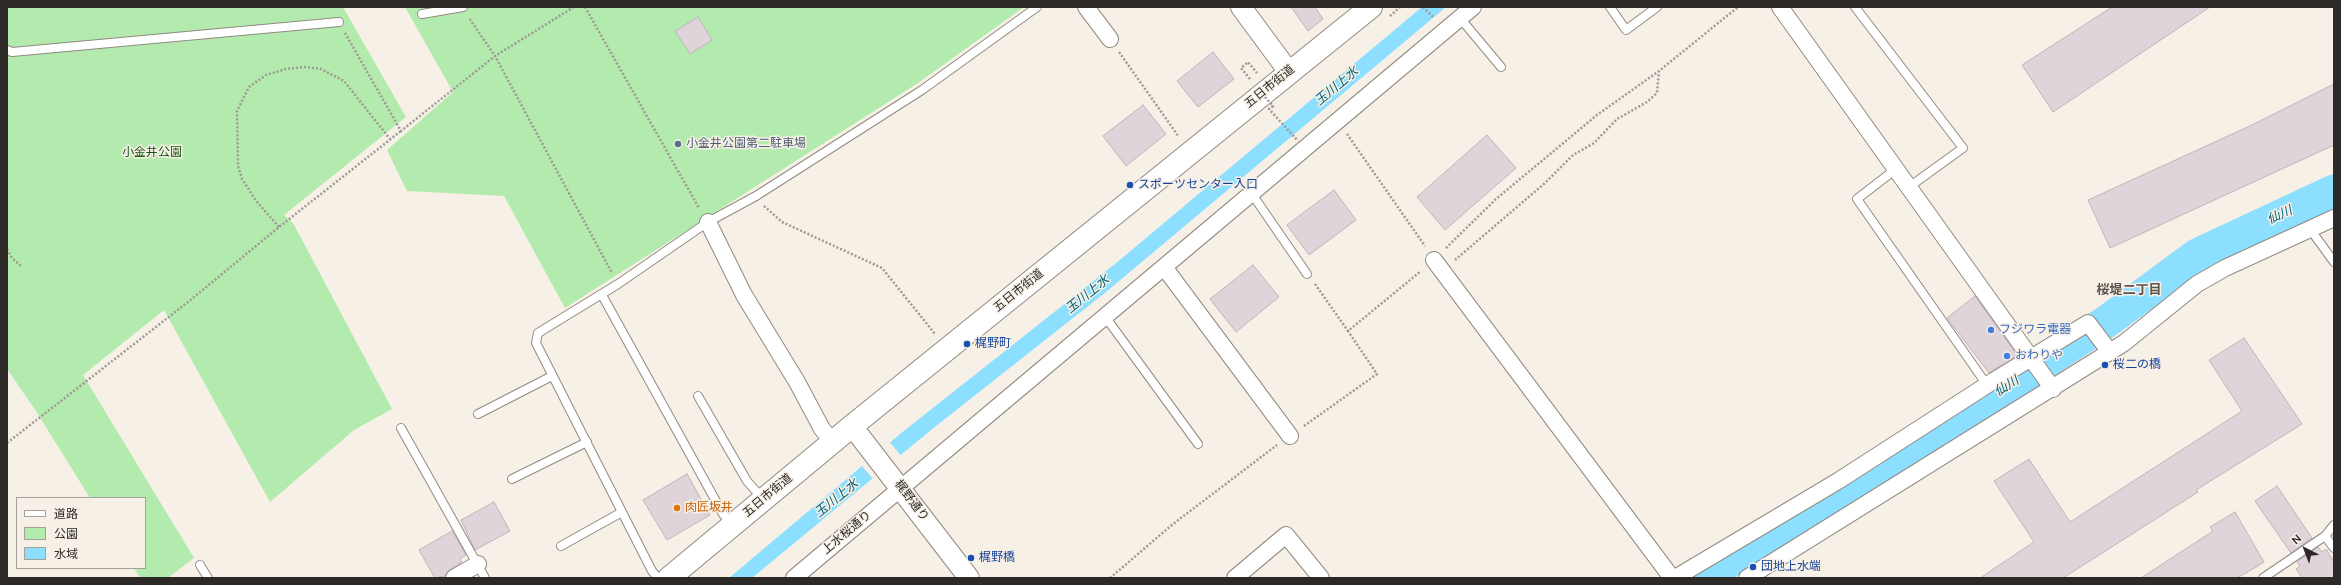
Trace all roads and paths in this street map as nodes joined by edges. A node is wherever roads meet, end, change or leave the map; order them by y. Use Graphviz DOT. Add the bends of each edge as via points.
graph roads {
  1 [pos="463,7"];
  2 [pos="574,7"];
  3 [pos="586,7"];
  4 [pos="1036,7"];
  5 [pos="1086,7"];
  6 [pos="1241,7"];
  7 [pos="1370,7"];
  8 [pos="1424,7"];
  9 [pos="1473,7"];
  10 [pos="1610,7"];
  11 [pos="1657,7"];
  12 [pos="1738,7"];
  13 [pos="1780,7"];
  14 [pos="1855,7"];
  15 [pos="422,14"];
  16 [pos="1460,18"];
  17 [pos="339,22"];
  18 [pos="1438,23"];
  19 [pos="1110,39"];
  20 [pos="7,50"];
  21 [pos="495,56"];
  22 [pos="1501,67"];
  23 [pos="1659,71"];
  24 [pos="1289,72"];
  25 [pos="1261,78"];
  26 [pos="1338,121"];
  27 [pos="401,131"];
  28 [pos="390,139"];
  29 [pos="1298,141"];
  30 [pos="1190,152"];
  31 [pos="1896,169"];
  32 [pos="1909,188"];
  33 [pos="1252,194"];
  34 [pos="756,196"];
  35 [pos="2334,218"];
  36 [pos="708,222"];
  37 [pos="278,227"];
  38 [pos="2310,229"];
  39 [pos="7,249"];
  40 [pos="2334,262"];
  41 [pos="1438,265"];
  42 [pos="21,266"];
  43 [pos="1164,267"];
  44 [pos="1308,274"];
  45 [pos="618,284"];
  46 [pos="602,295"];
  47 [pos="1104,315"];
  48 [pos="1348,331"];
  49 [pos="948,349"];
  50 [pos="2110,352"];
  51 [pos="2032,356"];
  52 [pos="552,376"];
  53 [pos="1987,384"];
  54 [pos="2053,389"];
  55 [pos="698,396"];
  56 [pos="478,414"];
  57 [pos="852,426"];
  58 [pos="401,428"];
  59 [pos="1290,436"];
  60 [pos="587,442"];
  61 [pos="832,442"];
  62 [pos="7,443"];
  63 [pos="1198,444"];
  64 [pos="512,479"];
  65 [pos="897,483"];
  66 [pos="763,500"];
  67 [pos="622,512"];
  68 [pos="2334,524"];
  69 [pos="732,525"];
  70 [pos="2325,536"];
  71 [pos="561,546"];
  72 [pos="2334,548"];
  73 [pos="200,565"];
  74 [pos="481,571"];
  75 [pos="208,578"];
  76 [pos="454,578"];
  77 [pos="658,578"];
  78 [pos="669,578"];
  79 [pos="794,578"];
  80 [pos="969,578"];
  81 [pos="1235,578"];
  82 [pos="1321,578"];
  83 [pos="1673,578"];
  84 [pos="1747,578"];
  85 [pos="2263,578"];
  1 -- 15 [label="lane"];
  1 -- 21 [label="path"];
  2 -- 21 [label="path"];
  3 -- 36 [label="path"];
  4 -- 34 [label="lane" via="922,90"];
  5 -- 19 [label="street"];
  6 -- 24 [label="street"];
  7 -- 24 [label="main road, 五日市街道"];
  8 -- 18 [label="path"];
  9 -- 16 [label="street, 上水桜通り"];
  10 -- 11 [label="lane" via="1626,30"];
  12 -- 23 [label="path"];
  13 -- 31 [label="street"];
  14 -- 32 [label="lane" via="1963,148"];
  16 -- 22 [label="lane"];
  16 -- 26 [label="street, 上水桜通り"];
  17 -- 20 [label="lane" via="12,52"];
  17 -- 27 [label="path"];
  19 -- 30 [label="path"];
  21 -- 27 [label="path"];
  21 -- 45 [label="path"];
  23 -- 41 [label="path" via="1597,115 1496,199"];
  23 -- 41 [label="path" via="1657,93 1647,102 1617,120 1594,143 1573,155 1544,183"];
  24 -- 30 [label="main road, 五日市街道"];
  25 -- 29 [label="path, bridge" via="1248,62 1241,68 1273,106 1270,109"];
  26 -- 33 [label="street, 上水桜通り"];
  26 -- 41 [label="path"];
  27 -- 28 [label="path"];
  28 -- 37 [label="path"];
  28 -- 37 [label="path" via="344,82 322,69 286,69 266,75 249,87 237,111 238,166 242,179 253,196"];
  30 -- 49 [label="main road, 五日市街道"];
  31 -- 32 [label="street"];
  31 -- 53 [label="lane" via="1857,199"];
  32 -- 51 [label="street"];
  33 -- 43 [label="street, 上水桜通り"];
  33 -- 44 [label="lane"];
  34 -- 36 [label="lane"];
  34 -- 49 [label="path" via="771,215 782,222 882,268"];
  35 -- 38 [label="street"];
  36 -- 45 [label="lane"];
  36 -- 61 [label="street" via="744,295"];
  37 -- 62 [label="path" via="188,302"];
  38 -- 40 [label="lane"];
  38 -- 50 [label="street" via="2225,268 2197,284"];
  39 -- 42 [label="path"];
  41 -- 83 [label="street"];
  43 -- 47 [label="street, 上水桜通り"];
  43 -- 59 [label="street"];
  44 -- 48 [label="path"];
  45 -- 46 [label="lane"];
  46 -- 52 [label="lane" via="538,333 536,343"];
  46 -- 69 [label="lane" via="723,514"];
  47 -- 63 [label="lane"];
  47 -- 65 [label="street, 上水桜通り"];
  49 -- 57 [label="main road, 五日市街道"];
  50 -- 51 [label="street" via="2088,323"];
  50 -- 54 [label="street"];
  51 -- 53 [label="street"];
  51 -- 54 [label="street"];
  52 -- 56 [label="lane"];
  52 -- 60 [label="lane"];
  53 -- 83 [label="street" via="1838,482"];
  54 -- 84 [label="street"];
  55 -- 66 [label="lane" via="747,481"];
  57 -- 61 [label="main road, 五日市街道"];
  57 -- 65 [label="street, 梶野通り"];
  58 -- 74 [label="lane"];
  60 -- 64 [label="lane"];
  60 -- 67 [label="lane"];
  61 -- 66 [label="main road, 五日市街道"];
  65 -- 79 [label="street, 上水桜通り"];
  65 -- 80 [label="street, 梶野通り"];
  66 -- 69 [label="main road, 五日市街道"];
  67 -- 71 [label="lane"];
  67 -- 77 [label="lane"];
  68 -- 70 [label="lane"];
  69 -- 78 [label="main road, 五日市街道"];
  70 -- 72 [label="lane"];
  70 -- 85 [label="lane"];
  73 -- 75 [label="lane"];
  74 -- 76 [label="street"];
  81 -- 82 [label="street" via="1286,535"];
}
